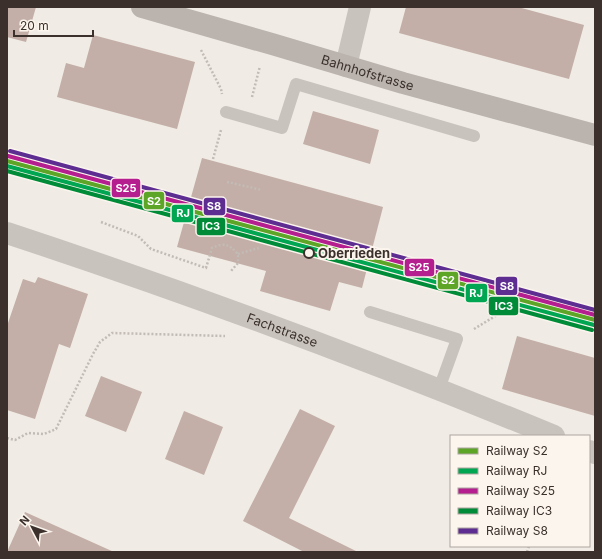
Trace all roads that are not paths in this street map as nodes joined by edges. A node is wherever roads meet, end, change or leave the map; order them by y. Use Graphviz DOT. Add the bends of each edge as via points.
graph roads {
  1 [pos="142,7"];
  2 [pos="360,7"];
  3 [pos="346,66"];
  4 [pos="226,112"];
  5 [pos="595,135"];
  6 [pos="474,136"];
  7 [pos="7,233"];
  8 [pos="370,312"];
  9 [pos="439,389"];
  10 [pos="552,435"];
  1 -- 3 [label="street, Bahnhofstrasse"];
  2 -- 3 [label="street"];
  3 -- 5 [label="street, Bahnhofstrasse"];
  4 -- 6 [label="lane" via="282,128 296,84"];
  7 -- 9 [label="street, Fachstrasse" via="96,262"];
  8 -- 9 [label="lane" via="457,339"];
  9 -- 10 [label="street, Fachstrasse"];
}
